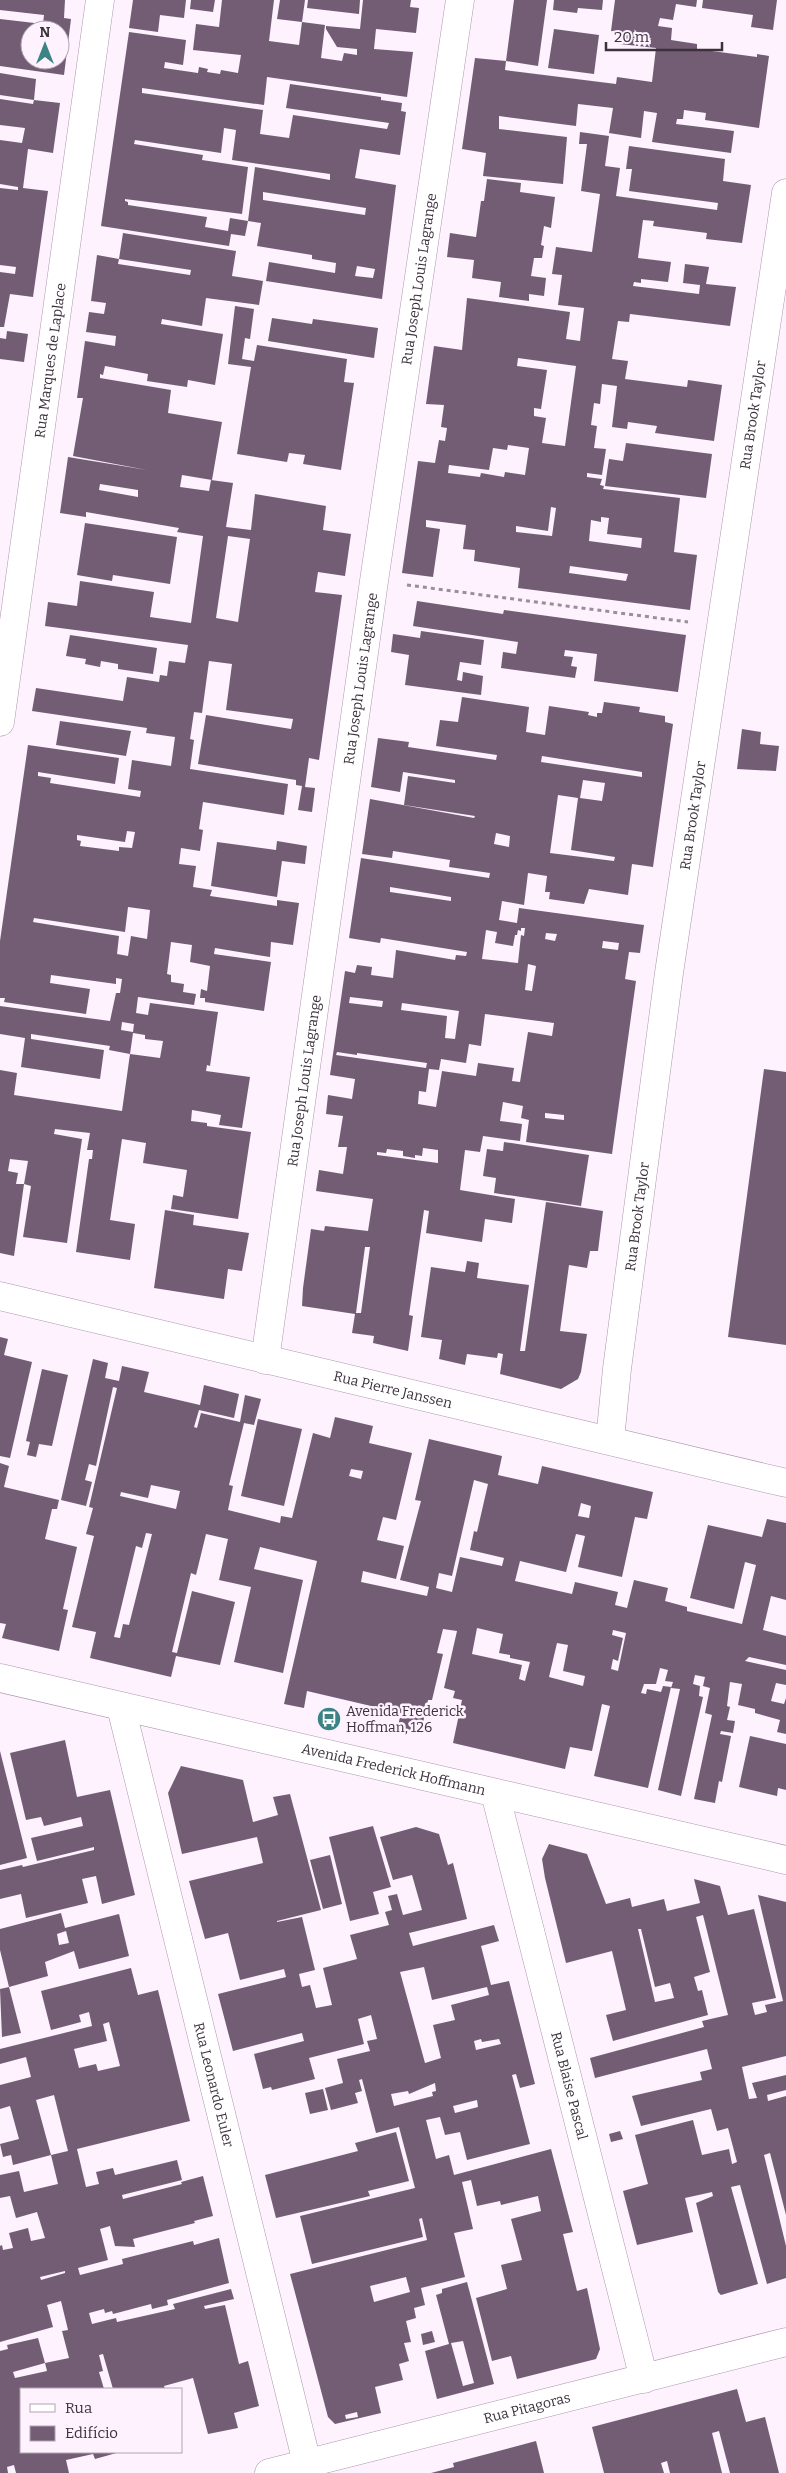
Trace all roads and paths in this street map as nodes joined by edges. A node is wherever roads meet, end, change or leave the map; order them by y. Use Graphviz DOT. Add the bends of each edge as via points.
graph roads {
  1 [pos="100,0"];
  2 [pos="460,0"];
  3 [pos="786,193"];
  4 [pos="374,581"];
  5 [pos="721,627"];
  6 [pos="0,722"];
  7 [pos="0,1296"];
  8 [pos="265,1360"];
  9 [pos="610,1440"];
  10 [pos="786,1483"];
  11 [pos="0,1678"];
  12 [pos="121,1707"];
  13 [pos="495,1794"];
  14 [pos="786,1860"];
  15 [pos="786,2342"];
  16 [pos="644,2379"];
  17 [pos="307,2463"];
  18 [pos="269,2473"];
  1 -- 6 [label="street, Rua Marques de Laplace"];
  2 -- 4 [label="street, Rua Joseph Louis Lagrange"];
  3 -- 5 [label="street, Rua Brook Taylor"];
  4 -- 5 [label="path"];
  4 -- 8 [label="street, Rua Joseph Louis Lagrange"];
  5 -- 9 [label="street, Rua Brook Taylor" via="669,973"];
  7 -- 8 [label="street, Rua Pierre Janssen"];
  8 -- 9 [label="street, Rua Pierre Janssen"];
  9 -- 10 [label="street, Rua Pierre Janssen"];
  11 -- 12 [label="street, Avenida Frederick Hoffmann"];
  12 -- 13 [label="street, Avenida Frederick Hoffmann"];
  12 -- 17 [label="street, Rua Leonardo Euler"];
  13 -- 14 [label="street, Avenida Frederick Hoffmann"];
  13 -- 16 [label="street, Rua Blaise Pascal"];
  15 -- 16 [label="street, Rua Pitagoras"];
  16 -- 17 [label="street, Rua Pitagoras"];
  17 -- 18 [label="street, Rua Pitagoras"];
}
